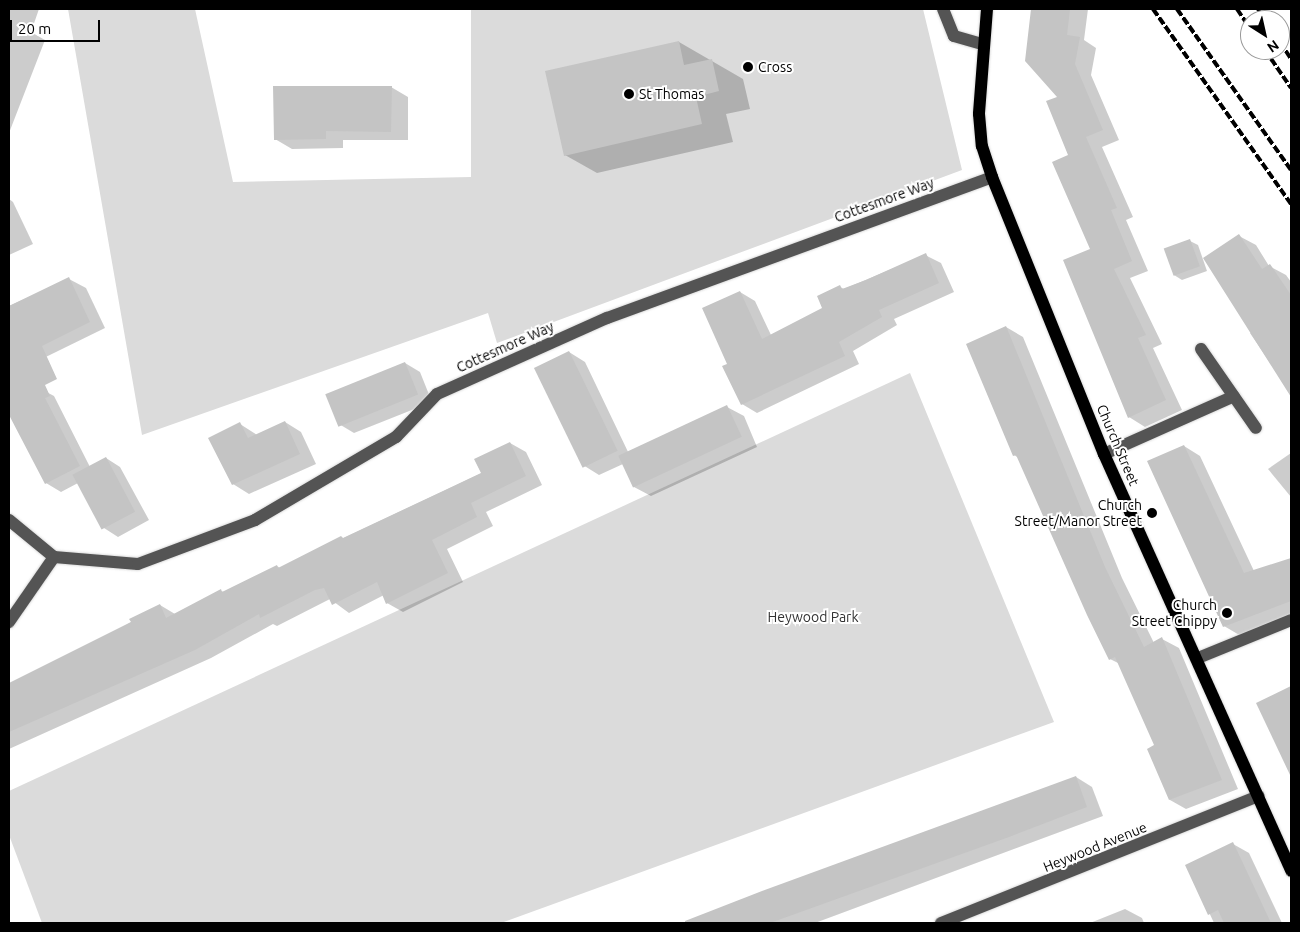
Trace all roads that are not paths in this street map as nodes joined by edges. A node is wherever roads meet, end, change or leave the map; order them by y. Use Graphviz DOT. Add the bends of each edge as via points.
graph roads {
  1 [pos="943,9"];
  2 [pos="987,9"];
  3 [pos="982,44"];
  4 [pos="992,177"];
  5 [pos="1201,349"];
  6 [pos="1234,396"];
  7 [pos="1256,428"];
  8 [pos="1104,454"];
  9 [pos="9,520"];
  10 [pos="54,557"];
  11 [pos="1291,620"];
  12 [pos="9,622"];
  13 [pos="1198,658"];
  14 [pos="1259,796"];
  15 [pos="1291,871"];
  16 [pos="960,920"];
  17 [pos="941,923"];
  1 -- 3 [label="street" via="954,36"];
  2 -- 3 [label="main road, Church Street"];
  3 -- 4 [label="main road, Church Street" via="979,114 982,146"];
  4 -- 8 [label="main road, Church Street"];
  4 -- 10 [label="street, Cottesmore Way" via="607,318 437,394 396,437 255,520 138,564"];
  5 -- 6 [label="street"];
  6 -- 7 [label="street"];
  6 -- 8 [label="street"];
  8 -- 13 [label="main road, Church Street"];
  9 -- 10 [label="street"];
  10 -- 12 [label="street"];
  11 -- 13 [label="street"];
  13 -- 14 [label="main road, Church Street"];
  14 -- 15 [label="main road, Church Street"];
  14 -- 16 [label="street, Heywood Avenue"];
  16 -- 17 [label="street, Heywood Avenue"];
}
